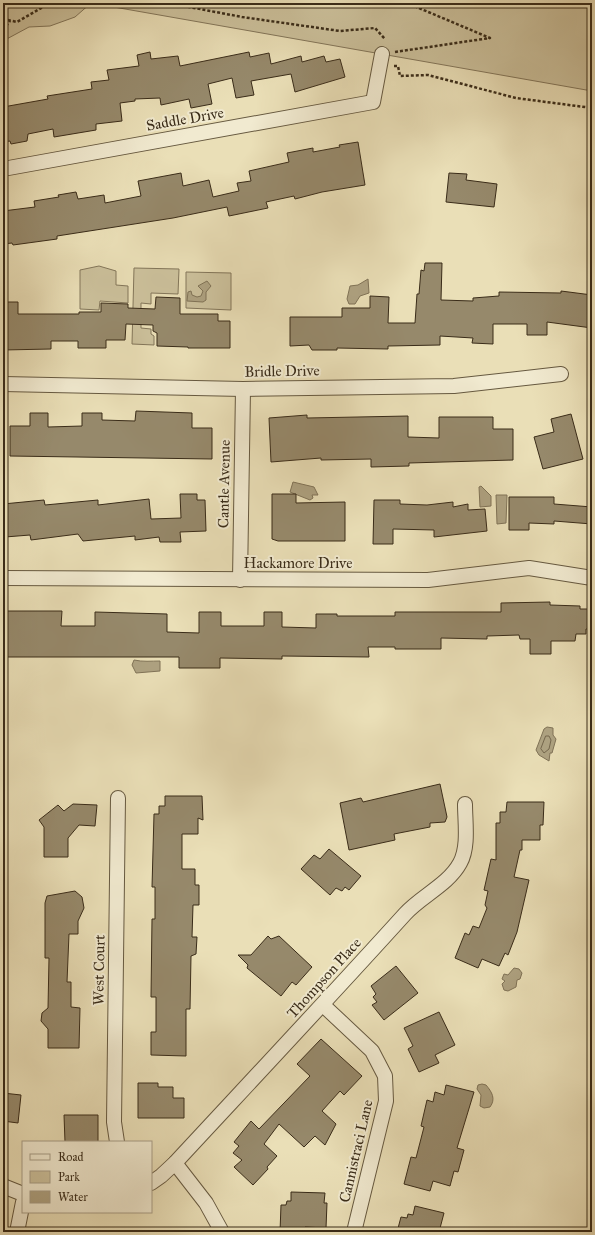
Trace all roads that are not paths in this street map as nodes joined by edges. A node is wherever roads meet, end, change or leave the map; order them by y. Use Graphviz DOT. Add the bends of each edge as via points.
graph roads {
  1 [pos="390,52"];
  2 [pos="3,169"];
  3 [pos="561,374"];
  4 [pos="3,384"];
  5 [pos="242,389"];
  6 [pos="3,578"];
  7 [pos="592,578"];
  8 [pos="240,580"];
  9 [pos="118,798"];
  10 [pos="465,804"];
  11 [pos="323,1005"];
  12 [pos="116,1141"];
  13 [pos="175,1163"];
  14 [pos="152,1182"];
  15 [pos="3,1186"];
  16 [pos="22,1194"];
  17 [pos="22,1206"];
  18 [pos="16,1232"];
  19 [pos="222,1232"];
  20 [pos="354,1232"];
  1 -- 2 [label="street, Saddle Drive" via="373,102"];
  3 -- 5 [label="street, Bridle Drive" via="454,386"];
  4 -- 5 [label="street, Bridle Drive"];
  5 -- 8 [label="street, Cantle Avenue"];
  6 -- 8 [label="street, Hackamore Drive"];
  7 -- 8 [label="street, Hackamore Drive" via="529,568 428,580"];
  9 -- 12 [label="street, West Court" via="114,1122"];
  10 -- 11 [label="street, Thompson Place" via="465,850 460,864 444,882 414,904"];
  11 -- 13 [label="street, Thompson Place"];
  11 -- 20 [label="street, Cannistraci Lane" via="372,1051 384,1076 386,1101"];
  13 -- 14 [label="street, Thompson Place"];
  13 -- 19 [label="street" via="206,1203"];
  15 -- 16 [label="street"];
  17 -- 18 [label="street"];
}
